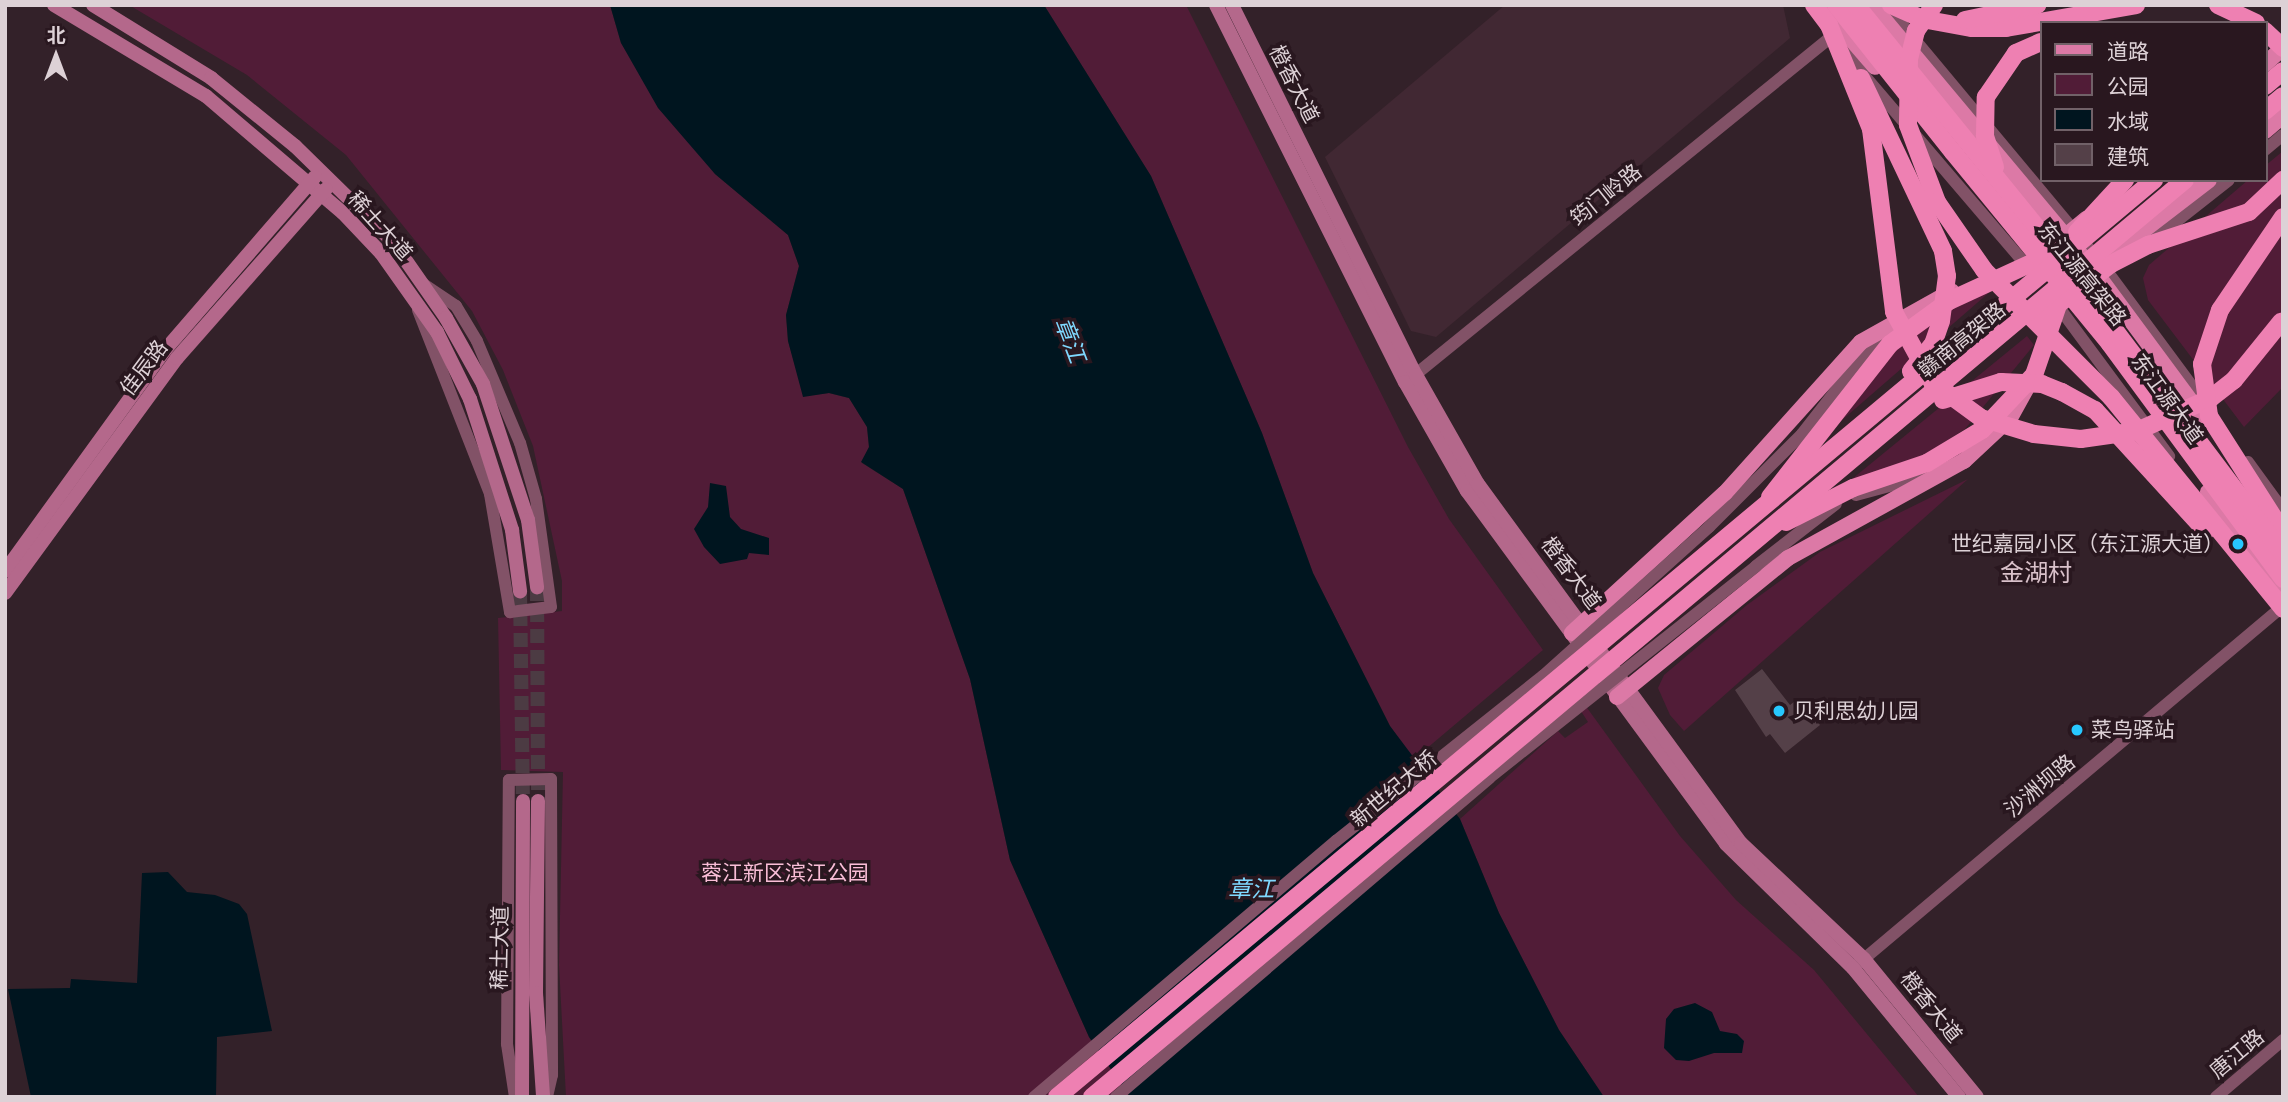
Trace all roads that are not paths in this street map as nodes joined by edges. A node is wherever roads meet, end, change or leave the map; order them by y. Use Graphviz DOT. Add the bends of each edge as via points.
graph roads {
  1 [pos="54,5"];
  2 [pos="93,5"];
  3 [pos="1216,5"];
  4 [pos="1231,5"];
  5 [pos="1805,5"];
  6 [pos="1814,5"];
  7 [pos="1822,5"];
  8 [pos="1836,5"];
  9 [pos="1856,5"];
  10 [pos="1872,5"];
  11 [pos="1934,5"];
  12 [pos="2037,5"];
  13 [pos="2136,5"];
  14 [pos="2218,5"];
  15 [pos="1892,7"];
  16 [pos="2046,21"];
  17 [pos="2252,21"];
  18 [pos="2039,22"];
  19 [pos="1830,31"];
  20 [pos="2267,33"];
  21 [pos="2283,37"];
  22 [pos="2039,43"];
  23 [pos="2283,48"];
  24 [pos="2267,51"];
  25 [pos="2267,62"];
  26 [pos="2283,71"];
  27 [pos="2267,84"];
  28 [pos="2283,96"];
  29 [pos="2267,109"];
  30 [pos="2283,116"];
  31 [pos="2267,129"];
  32 [pos="2283,135"];
  33 [pos="2267,148"];
  34 [pos="321,171"];
  35 [pos="2283,180"];
  36 [pos="334,182"];
  37 [pos="2124,182"];
  38 [pos="2124,182"];
  39 [pos="2131,182"];
  40 [pos="2152,182"];
  41 [pos="2183,182"];
  42 [pos="2207,182"];
  43 [pos="2226,182"];
  44 [pos="309,184"];
  45 [pos="320,194"];
  46 [pos="2283,217"];
  47 [pos="2069,232"];
  48 [pos="2043,235"];
  49 [pos="2031,263"];
  50 [pos="2101,269"];
  51 [pos="1986,277"];
  52 [pos="421,283"];
  53 [pos="415,300"];
  54 [pos="2060,301"];
  55 [pos="2283,319"];
  56 [pos="2035,374"];
  57 [pos="1410,378"];
  58 [pos="1908,388"];
  59 [pos="1931,395"];
  60 [pos="1990,441"];
  61 [pos="2283,510"];
  62 [pos="1758,514"];
  63 [pos="2283,527"];
  64 [pos="2283,532"];
  65 [pos="1768,533"];
  66 [pos="2283,554"];
  67 [pos="5,571"];
  68 [pos="2283,579"];
  69 [pos="537,587"];
  70 [pos="520,591"];
  71 [pos="5,593"];
  72 [pos="2281,607"];
  73 [pos="1577,628"];
  74 [pos="1622,693"];
  75 [pos="1859,963"];
  76 [pos="2283,1040"];
  77 [pos="515,1097"];
  78 [pos="522,1097"];
  79 [pos="545,1097"];
  80 [pos="1034,1097"];
  81 [pos="1057,1097"];
  82 [pos="1092,1097"];
  83 [pos="1116,1097"];
  84 [pos="1956,1097"];
  85 [pos="1977,1097"];
  86 [pos="2216,1097"];
  1 -- 44 [label="main road, 稀土大道" via="206,96"];
  2 -- 34 [label="main road, 稀土大道" via="211,78"];
  3 -- 57 [label="main road, 橙香大道"];
  4 -- 57 [label="main road, 橙香大道"];
  5 -- 19 [label="street"];
  6 -- 19 [label="highway, bridge"];
  7 -- 49 [label="main road, 东江源大道"];
  8 -- 68 [label="highway, 东江源高架路, bridge" via="2110,344"];
  9 -- 48 [label="highway, 东江源高架路, bridge"];
  10 -- 47 [label="main road, 东江源大道"];
  11 -- 72 [label="highway, bridge" via="1916,32 1909,59 1908,125 1937,202 1983,270 2111,397"];
  12 -- 15 [label="highway" via="1963,20"];
  13 -- 16 [label="highway"];
  14 -- 17 [label="highway"];
  15 -- 18 [label="highway" via="1945,26 2006,28"];
  15 -- 47 [label="street"];
  19 -- 49 [label="street"];
  19 -- 55 [label="highway, bridge" via="1871,130 1894,312 1932,382 1981,418 2035,434 2081,439 2137,431 2211,398 2265,347"];
  19 -- 57 [label="street, 筠门岭路"];
  19 -- 62 [label="highway, bridge" via="1867,87 1933,224 1943,251 1946,300 1933,344 1904,380"];
  20 -- 23 [label="highway, bridge"];
  21 -- 24 [label="street"];
  22 -- 48 [label="highway, bridge" via="2016,53 1998,71 1984,117 1995,167"];
  23 -- 25 [label="main road"];
  26 -- 27 [label="highway"];
  28 -- 29 [label="highway"];
  30 -- 31 [label="main road"];
  32 -- 33 [label="street"];
  34 -- 36 [label="main road, 稀土大道"];
  34 -- 44 [label="main road, 佳辰路"];
  35 -- 59 [label="highway, bridge" via="2249,212 2148,245 2111,264"];
  36 -- 45 [label="main road, 佳辰路"];
  36 -- 52 [label="main road, 稀土大道" via="393,242"];
  37 -- 47 [label="street"];
  38 -- 58 [label="highway, bridge" via="2084,226 1998,296"];
  39 -- 47 [label="main road"];
  40 -- 58 [label="highway, 赣南高架路, bridge"];
  41 -- 59 [label="highway, 赣南高架路, bridge"];
  42 -- 50 [label="main road"];
  43 -- 50 [label="street"];
  44 -- 45 [label="main road, 稀土大道"];
  44 -- 67 [label="main road, 佳辰路" via="165,350"];
  45 -- 53 [label="main road, 稀土大道" via="381,253"];
  45 -- 71 [label="main road, 佳辰路" via="177,358"];
  46 -- 64 [label="highway, bridge" via="2220,310 2202,364 2209,416"];
  47 -- 49 [label="main road"];
  47 -- 50 [label="main road, 东江源大道"];
  48 -- 66 [label="highway, 东江源高架路, bridge"];
  49 -- 51 [label="street"];
  49 -- 54 [label="main road, 东江源大道"];
  49 -- 62 [label="highway" via="1949,301 1890,344"];
  50 -- 54 [label="main road"];
  50 -- 61 [label="street"];
  50 -- 63 [label="main road, 东江源大道"];
  51 -- 73 [label="main road" via="1861,342 1725,493"];
  51 -- 80 [label="street, bridge" via="1924,308 1866,352 1802,434 1709,527 1544,676 1336,842"];
  52 -- 53 [label="street" via="456,306 477,341 520,443 536,499 551,607 510,612 491,494"];
  52 -- 69 [label="main road, 稀土大道" via="483,384 528,520"];
  53 -- 70 [label="main road, 稀土大道" via="470,399 512,530"];
  54 -- 56 [label="main road"];
  54 -- 72 [label="main road, 东江源大道" via="2143,398"];
  56 -- 60 [label="main road"];
  56 -- 65 [label="highway" via="1982,430 1959,445 1927,463 1808,508"];
  57 -- 73 [label="main road, 橙香大道"];
  58 -- 62 [label="highway, 赣南高架路, bridge"];
  59 -- 65 [label="highway, 赣南高架路, bridge"];
  60 -- 74 [label="main road" via="1934,478 1885,500 1788,558"];
  60 -- 83 [label="street, bridge" via="1934,473 1832,506 1499,770"];
  62 -- 81 [label="highway, 新世纪大桥, bridge"];
  65 -- 72 [label="highway, bridge" via="1936,403 1979,387 2021,381 2062,392 2095,410"];
  65 -- 82 [label="highway, 新世纪大桥, bridge"];
  72 -- 75 [label="street, 沙洲坝路"];
  73 -- 74 [label="main road, 橙香大道"];
  74 -- 75 [label="main road, 橙香大道" via="1726,844"];
  75 -- 84 [label="main road, 橙香大道"];
  75 -- 85 [label="main road, 橙香大道"];
  76 -- 86 [label="street, 唐江路"];
  77 -- 79 [label="street" via="507,1044 509,780 551,779 552,1075"];
  78 -- 79 [label="main road, 稀土大道" via="530,801 536,993"];
}
